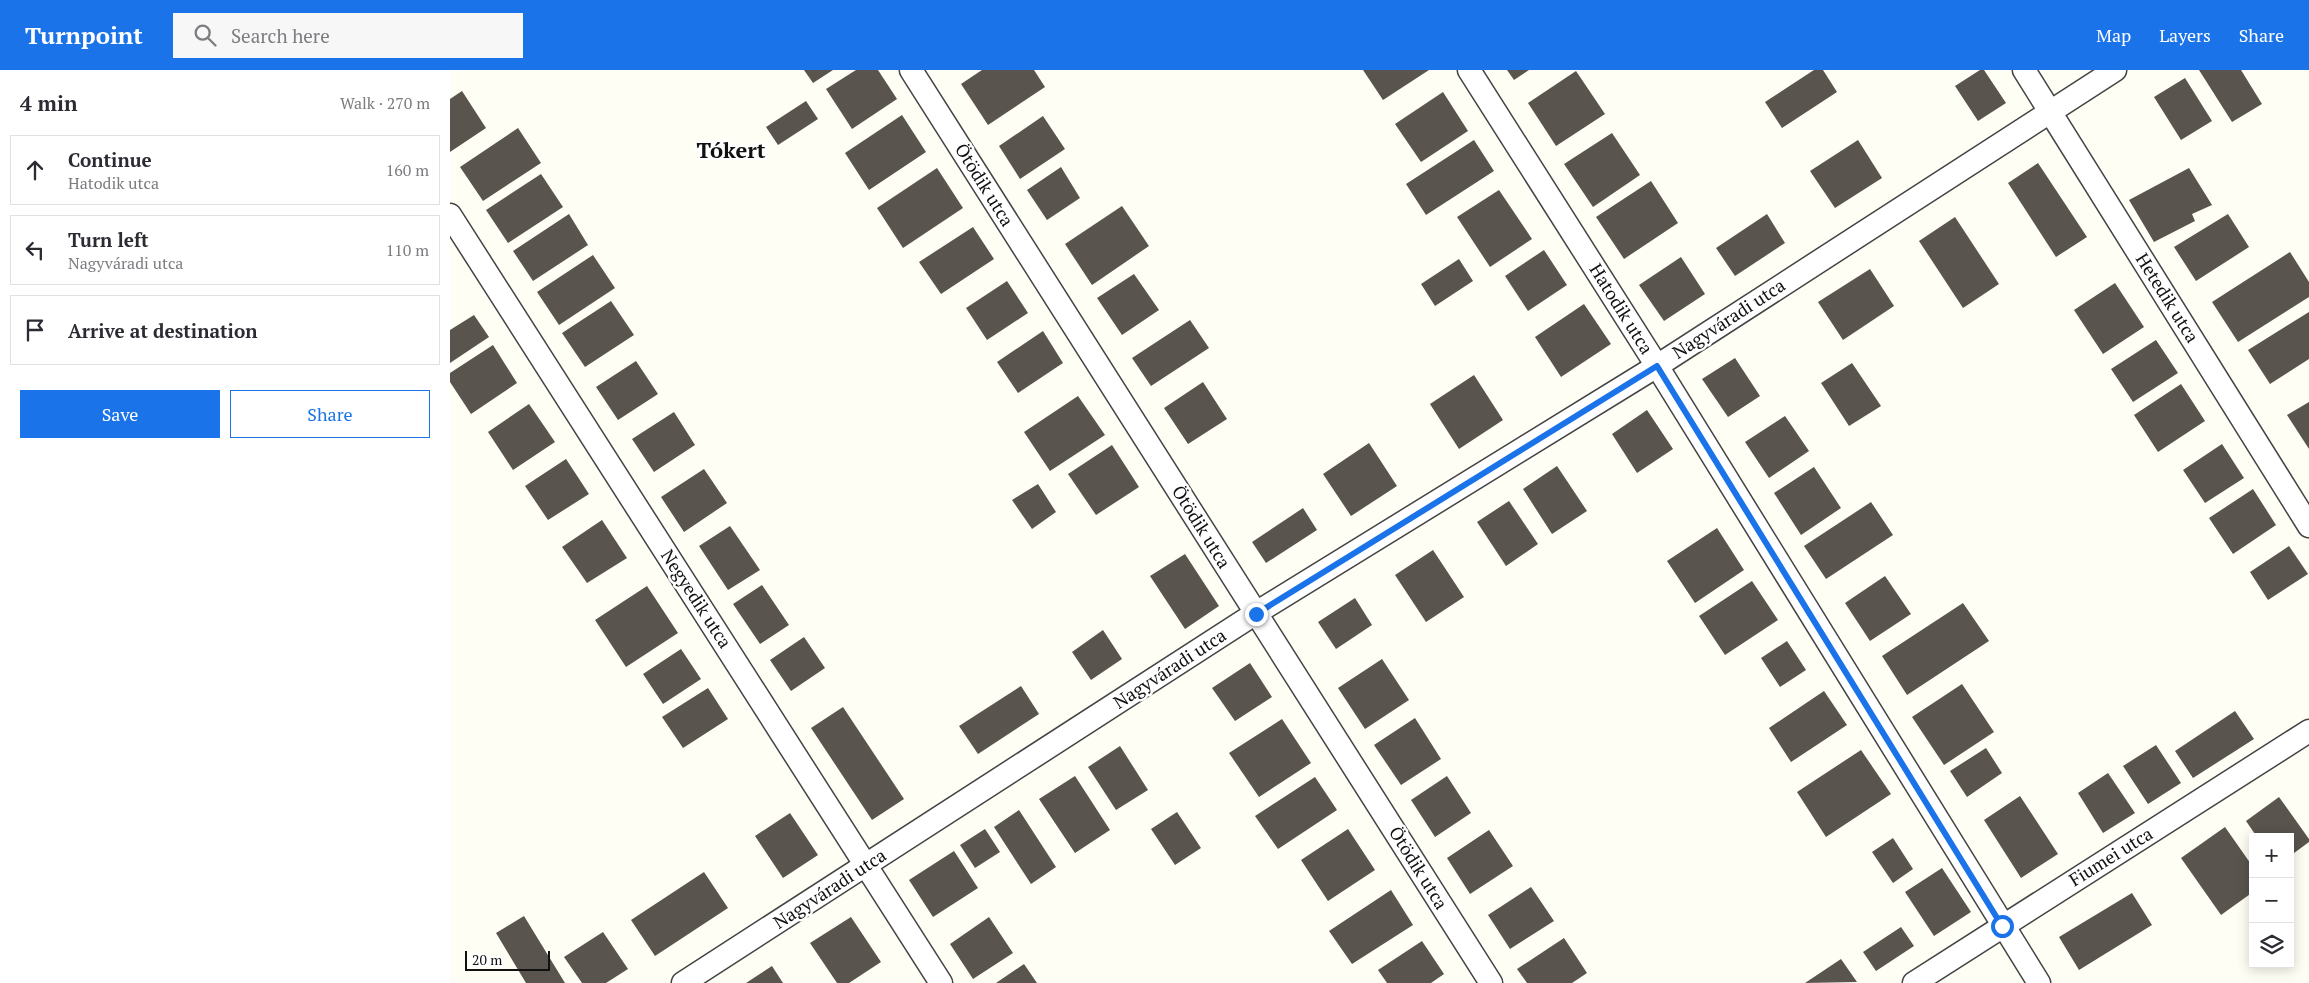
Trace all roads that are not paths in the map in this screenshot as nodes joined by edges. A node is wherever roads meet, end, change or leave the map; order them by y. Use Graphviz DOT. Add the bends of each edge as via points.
graph roads {
  1 [pos="911,70"];
  2 [pos="1469,70"];
  3 [pos="2024,70"];
  4 [pos="2115,70"];
  5 [pos="2050,111"];
  6 [pos="450,215"];
  7 [pos="1657,366"];
  8 [pos="2309,526"];
  9 [pos="1256,614"];
  10 [pos="2309,731"];
  11 [pos="867,866"];
  12 [pos="2002,926"];
  13 [pos="683,983"];
  14 [pos="941,983"];
  15 [pos="1491,983"];
  16 [pos="1914,983"];
  17 [pos="2039,983"];
  1 -- 9 [label="street, Ötödik utca"];
  2 -- 7 [label="street, Hatodik utca"];
  3 -- 5 [label="street, Hetedik utca"];
  4 -- 5 [label="street, Nagyváradi utca"];
  5 -- 7 [label="street, Nagyváradi utca"];
  5 -- 8 [label="street, Hetedik utca"];
  6 -- 11 [label="street, Negyedik utca"];
  7 -- 9 [label="street, Nagyváradi utca"];
  7 -- 12 [label="street, Hatodik utca"];
  9 -- 11 [label="street, Nagyváradi utca"];
  9 -- 15 [label="street, Ötödik utca"];
  10 -- 12 [label="street, Fiumei utca"];
  11 -- 13 [label="street, Nagyváradi utca"];
  11 -- 14 [label="street, Negyedik utca"];
  12 -- 16 [label="street, Fiumei utca"];
  12 -- 17 [label="street, Hatodik utca"];
}
